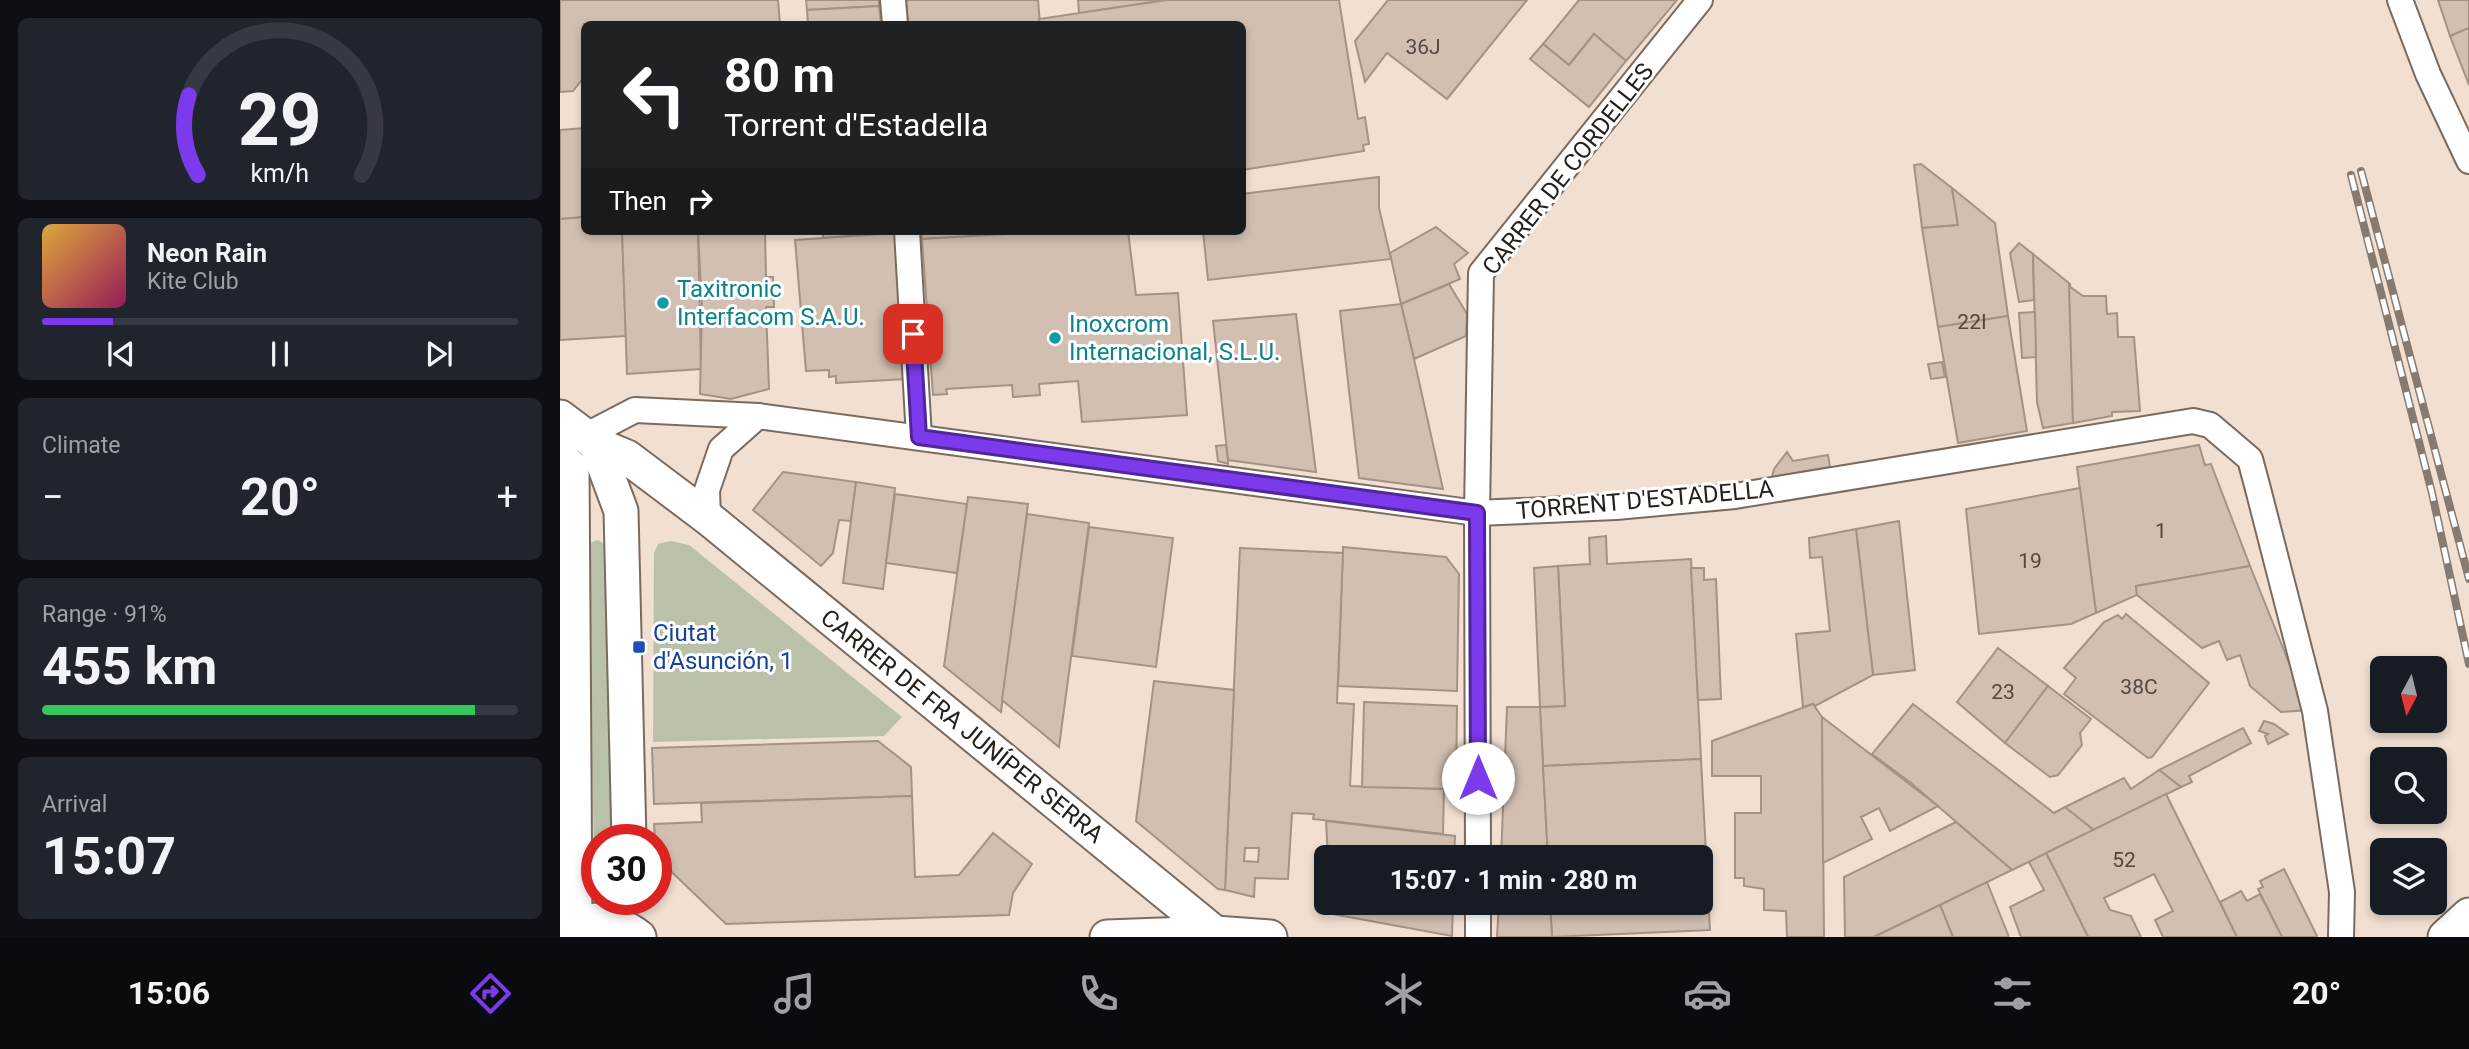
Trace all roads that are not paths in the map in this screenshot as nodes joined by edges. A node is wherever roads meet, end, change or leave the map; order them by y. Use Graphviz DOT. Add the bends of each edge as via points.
graph roads {
  1 [pos="893,0"];
  2 [pos="1700,0"];
  3 [pos="2400,0"];
  4 [pos="895,21"];
  5 [pos="2469,161"];
  6 [pos="907,235"];
  7 [pos="758,416"];
  8 [pos="919,437"];
  9 [pos="572,442"];
  10 [pos="1477,513"];
  11 [pos="708,518"];
  12 [pos="629,824"];
  13 [pos="1478,845"];
  14 [pos="1478,915"];
  15 [pos="630,921"];
  16 [pos="568,926"];
  17 [pos="1215,933"];
  18 [pos="1107,937"];
  19 [pos="1270,937"];
  20 [pos="1478,937"];
  21 [pos="2341,937"];
  1 -- 4 [label="street"];
  2 -- 10 [label="street, CARRER DE CORDELLES" via="1481,273"];
  3 -- 5 [label="street" via="2433,87"];
  6 -- 8 [label="street"];
  7 -- 8 [label="street, TORRENT D'ESTADELLA"];
  7 -- 9 [label="street, TORRENT D'ESTADELLA" via="635,410"];
  7 -- 11 [label="street" via="721,449 707,490"];
  8 -- 10 [label="street, TORRENT D'ESTADELLA"];
  9 -- 11 [label="street, CARRER DE FRA JUNÍPER SERRA" via="627,457"];
  9 -- 12 [label="street" via="621,511"];
  9 -- 16 [label="street"];
  10 -- 13 [label="street, CARRER DE CORDELLES"];
  10 -- 21 [label="street, TORRENT D'ESTADELLA" via="1735,496 2193,421 2210,425 2250,459 2315,711 2339,865"];
  11 -- 17 [label="street, CARRER DE FRA JUNÍPER SERRA"];
  14 -- 20 [label="street"];
  15 -- 16 [label="street" via="595,919"];
  17 -- 18 [label="street"];
  17 -- 19 [label="street"];
}
